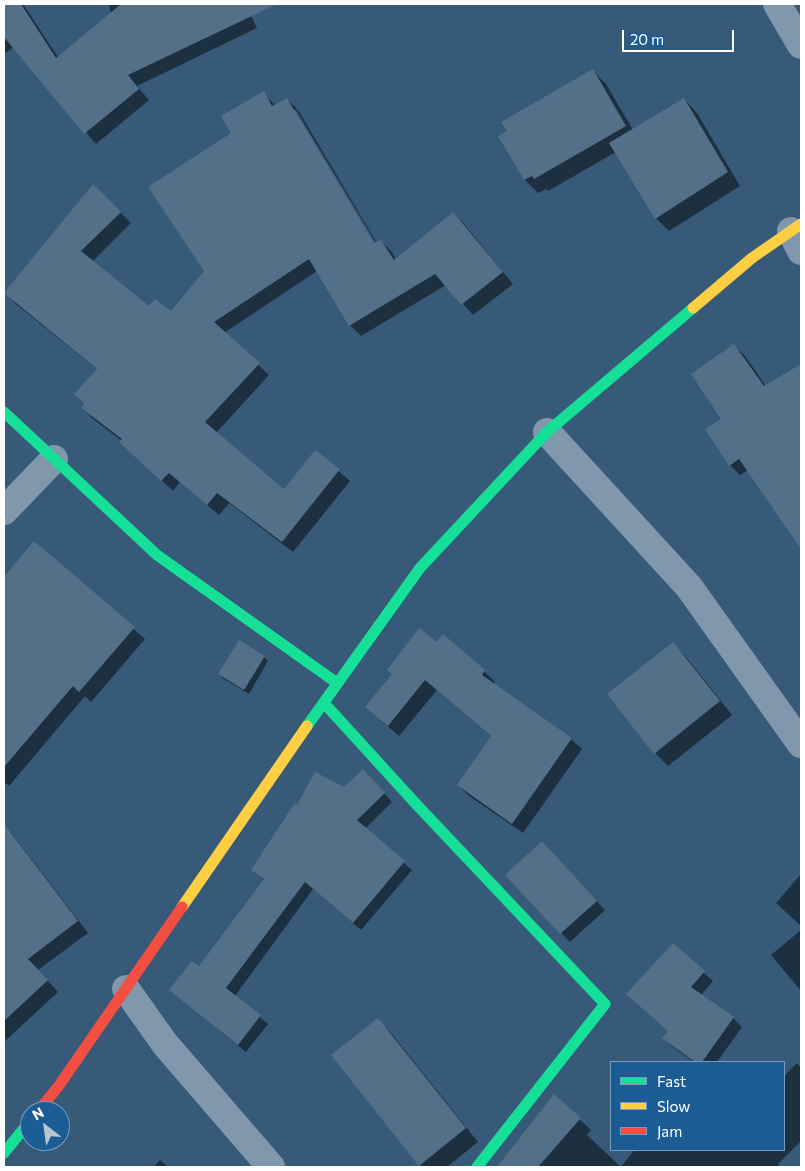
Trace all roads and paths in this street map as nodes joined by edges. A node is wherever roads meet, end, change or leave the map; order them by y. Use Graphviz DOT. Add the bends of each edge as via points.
graph roads {
  1 [pos="777,4"];
  2 [pos="801,45"];
  3 [pos="798,235"];
  4 [pos="4,412"];
  5 [pos="547,432"];
  6 [pos="54,459"];
  7 [pos="4,511"];
  8 [pos="337,683"];
  9 [pos="324,703"];
  10 [pos="801,744"];
  11 [pos="126,989"];
  12 [pos="46,1101"];
  13 [pos="20,1133"];
  14 [pos="4,1153"];
  15 [pos="271,1167"];
  16 [pos="477,1167"];
  1 -- 2 [label="street"];
  3 -- 5 [label="street" via="752,258"];
  4 -- 6 [label="street"];
  5 -- 8 [label="street" via="420,568"];
  5 -- 10 [label="street" via="689,587"];
  6 -- 7 [label="street"];
  6 -- 8 [label="street" via="157,555"];
  8 -- 9 [label="street"];
  9 -- 11 [label="street"];
  9 -- 16 [label="street" via="605,1004"];
  11 -- 12 [label="street"];
  11 -- 15 [label="street" via="165,1044"];
  13 -- 14 [label="street"];
}
